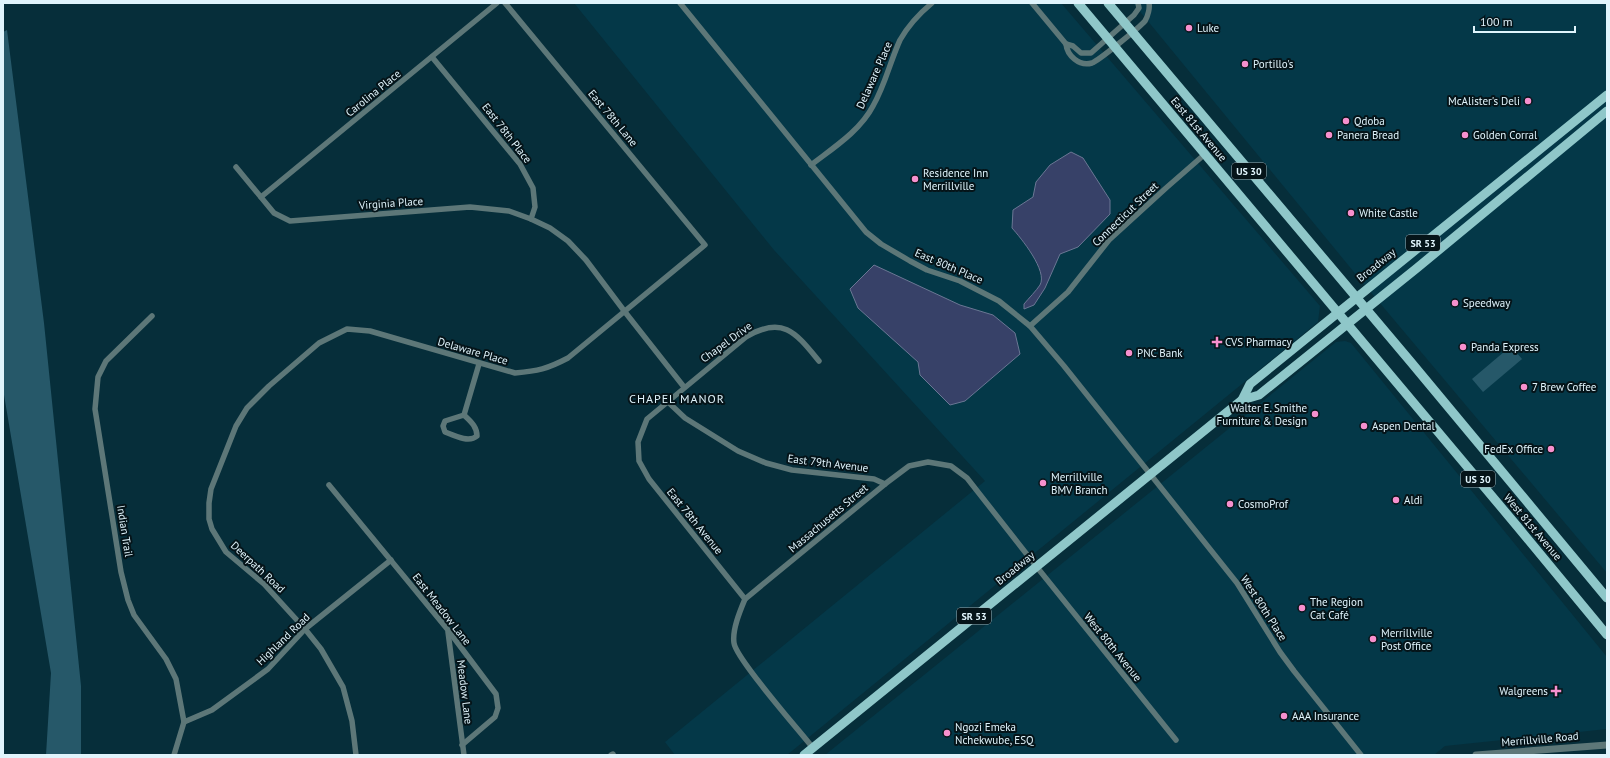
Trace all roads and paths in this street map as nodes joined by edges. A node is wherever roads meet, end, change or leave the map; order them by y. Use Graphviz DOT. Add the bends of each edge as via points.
graph roads {
  1 [pos="497,3"];
  2 [pos="505,3"];
  3 [pos="680,3"];
  4 [pos="932,3"];
  5 [pos="1032,3"];
  6 [pos="1078,3"];
  7 [pos="1108,3"];
  8 [pos="1138,3"];
  9 [pos="1149,3"];
  10 [pos="1125,24"];
  11 [pos="1132,32"];
  12 [pos="1108,39"];
  13 [pos="1066,44"];
  14 [pos="1115,47"];
  15 [pos="432,58"];
  16 [pos="1607,94"];
  17 [pos="1607,111"];
  18 [pos="1205,154"];
  19 [pos="811,165"];
  20 [pos="236,166"];
  21 [pos="262,197"];
  22 [pos="531,218"];
  23 [pos="705,245"];
  24 [pos="1356,297"];
  25 [pos="1366,309"];
  26 [pos="625,312"];
  27 [pos="1338,312"];
  28 [pos="152,316"];
  29 [pos="1348,325"];
  30 [pos="1030,326"];
  31 [pos="319,343"];
  32 [pos="819,361"];
  33 [pos="479,364"];
  34 [pos="684,387"];
  35 [pos="1242,400"];
  36 [pos="667,401"];
  37 [pos="464,415"];
  38 [pos="1150,474"];
  39 [pos="885,484"];
  40 [pos="329,485"];
  41 [pos="391,560"];
  42 [pos="1036,566"];
  43 [pos="1607,598"];
  44 [pos="745,599"];
  45 [pos="305,629"];
  46 [pos="448,630"];
  47 [pos="1607,635"];
  48 [pos="184,722"];
  49 [pos="1176,740"];
  50 [pos="1607,745"];
  51 [pos="462,746"];
  52 [pos="813,748"];
  53 [pos="1548,752"];
  54 [pos="174,755"];
  55 [pos="356,755"];
  56 [pos="464,755"];
  57 [pos="804,755"];
  58 [pos="1361,755"];
  59 [pos="1476,755"];
  1 -- 15 [label="street, Carolina Place"];
  2 -- 23 [label="street, East 78th Lane"];
  3 -- 19 [label="street, East 80th Place"];
  4 -- 19 [label="street, Delaware Place" via="916,18 901,39 873,106 866,116 854,130"];
  5 -- 13 [label="street"];
  6 -- 12 [label="main road, East 81st Avenue / US 30"];
  7 -- 10 [label="main road, East 81st Avenue / US 30"];
  8 -- 10 [label="street" via="1136,13"];
  9 -- 11 [label="street" via="1146,20"];
  10 -- 11 [label="main road, East 81st Avenue / US 30"];
  10 -- 12 [label="street"];
  11 -- 14 [label="street"];
  11 -- 24 [label="main road, East 81st Avenue / US 30"];
  12 -- 13 [label="street" via="1088,54"];
  12 -- 14 [label="main road, East 81st Avenue / US 30"];
  13 -- 14 [label="street" via="1066,51 1070,55 1080,63 1087,64 1097,61"];
  14 -- 18 [label="main road, East 81st Avenue / US 30"];
  15 -- 21 [label="street, Carolina Place"];
  15 -- 22 [label="street, East 78th Place" via="520,164 533,188 535,207"];
  16 -- 24 [label="main road, Broadway / SR 53"];
  17 -- 25 [label="main road, Broadway / SR 53"];
  18 -- 27 [label="main road, East 81st Avenue / US 30"];
  18 -- 30 [label="street, Connecticut Street" via="1109,240 1068,292"];
  19 -- 30 [label="street, East 80th Place" via="861,226 882,244 927,270 960,280 981,291"];
  20 -- 21 [label="street, Virginia Place"];
  21 -- 22 [label="street, Virginia Place" via="274,213 290,221 470,207 509,211"];
  22 -- 26 [label="street" via="568,241 586,260"];
  23 -- 26 [label="street, Delaware Place"];
  24 -- 25 [label="main road, East 81st Avenue / US 30"];
  24 -- 27 [label="main road, Broadway / SR 53"];
  25 -- 29 [label="main road, Broadway / SR 53"];
  25 -- 43 [label="main road, West 81st Avenue / US 30"];
  26 -- 33 [label="street, Delaware Place" via="568,358 549,368 515,373"];
  26 -- 34 [label="street"];
  27 -- 29 [label="main road, East 81st Avenue / US 30"];
  27 -- 35 [label="main road, Broadway / SR 53" via="1250,384"];
  28 -- 48 [label="street, Indian Trail" via="106,361 98,377 95,409 121,572 128,600 134,615 166,659 176,679"];
  29 -- 35 [label="main road, Broadway / SR 53" via="1259,396"];
  29 -- 47 [label="main road, West 81st Avenue / US 30"];
  30 -- 38 [label="street, East 80th Place"];
  31 -- 33 [label="street, Delaware Place" via="347,329 370,331"];
  31 -- 45 [label="street, Deerpath Road" via="247,408 236,426 211,489 209,503 212,529 226,552 264,584"];
  32 -- 34 [label="street, Chapel Drive" via="791,331 769,327 746,337"];
  33 -- 37 [label="street"];
  34 -- 36 [label="street, East 78th Avenue"];
  35 -- 38 [label="main road, Broadway / SR 53"];
  36 -- 39 [label="street, East 79th Avenue" via="685,418 738,450 766,463 792,470 874,479"];
  36 -- 44 [label="street, East 78th Avenue" via="647,419 638,442 639,461 649,479"];
  37 -- 37 [label="street" via="477,430 474,439 468,440 445,432 445,421"];
  38 -- 42 [label="main road, Broadway / SR 53"];
  38 -- 58 [label="street, West 80th Place" via="1238,583 1285,658"];
  39 -- 42 [label="street, Massachusetts Street" via="909,466 928,462 951,466 967,478"];
  39 -- 44 [label="street, Massachusetts Street"];
  40 -- 41 [label="street, East Meadow Lane"];
  41 -- 45 [label="street, Highland Road"];
  41 -- 46 [label="street, East Meadow Lane"];
  42 -- 49 [label="street, West 80th Avenue"];
  42 -- 52 [label="main road, Broadway / SR 53"];
  44 -- 52 [label="street" via="736,620 734,643 744,662"];
  45 -- 48 [label="street, Highland Road" via="268,669 212,710"];
  45 -- 55 [label="street, Deerpath Road" via="321,649 343,687 352,721"];
  46 -- 51 [label="street, Meadow Lane"];
  46 -- 51 [label="street, East Meadow Lane" via="496,694 498,708 495,716"];
  48 -- 54 [label="street, Indian Trail"];
  50 -- 53 [label="street, Merrillville Road"];
  51 -- 56 [label="street, Meadow Lane"];
  52 -- 57 [label="main road, Broadway / SR 53"];
  53 -- 59 [label="street, Merrillville Road"];
}
